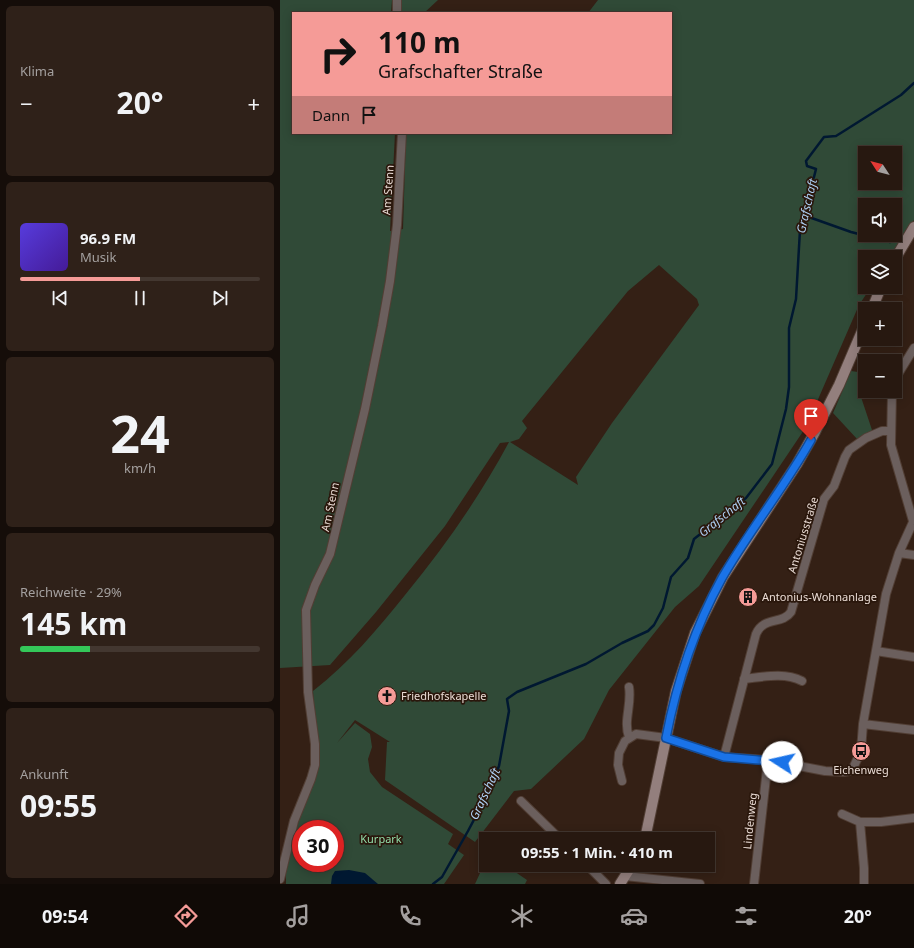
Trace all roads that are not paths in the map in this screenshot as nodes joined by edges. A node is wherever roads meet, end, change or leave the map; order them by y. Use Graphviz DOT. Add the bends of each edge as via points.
graph roads {
  1 [pos="397,0"];
  2 [pos="397,12"];
  3 [pos="402,134"];
  4 [pos="914,227"];
  5 [pos="910,240"];
  6 [pos="902,250"];
  7 [pos="858,340"];
  8 [pos="914,348"];
  9 [pos="902,367"];
  10 [pos="892,398"];
  11 [pos="891,431"];
  12 [pos="914,520"];
  13 [pos="899,553"];
  14 [pos="914,555"];
  15 [pos="876,651"];
  16 [pos="914,658"];
  17 [pos="744,679"];
  18 [pos="802,681"];
  19 [pos="629,687"];
  20 [pos="864,724"];
  21 [pos="914,730"];
  22 [pos="629,737"];
  23 [pos="666,738"];
  24 [pos="724,757"];
  25 [pos="768,760"];
  26 [pos="622,781"];
  27 [pos="520,801"];
  28 [pos="842,814"];
  29 [pos="914,818"];
  30 [pos="860,822"];
  31 [pos="553,832"];
  32 [pos="646,832"];
  33 [pos="594,872"];
  34 [pos="280,879"];
  35 [pos="622,880"];
  36 [pos="672,883"];
  37 [pos="606,884"];
  38 [pos="700,884"];
  39 [pos="754,884"];
  40 [pos="864,884"];
  1 -- 2 [label="street"];
  3 -- 34 [label="street, Am Stenn" via="396,225 382,326 330,554 306,610 308,692 315,744 315,765 294,821"];
  4 -- 5 [label="street"];
  5 -- 6 [label="street"];
  7 -- 23 [label="street" via="839,385 797,464 723,577 702,617 679,678"];
  8 -- 9 [label="street"];
  10 -- 11 [label="street"];
  11 -- 12 [label="street" via="892,450"];
  11 -- 17 [label="street, Antoniusstraße" via="866,438 846,453 834,486 824,499 791,612 787,616 764,623 759,628"];
  12 -- 13 [label="street"];
  13 -- 14 [label="street"];
  13 -- 15 [label="street" via="884,599"];
  15 -- 16 [label="street"];
  15 -- 20 [label="street"];
  17 -- 18 [label="street" via="783,676"];
  17 -- 24 [label="street, Antoniusstraße"];
  19 -- 22 [label="street" via="630,704 626,728"];
  20 -- 21 [label="street"];
  20 -- 25 [label="street" via="859,756 849,771 825,771"];
  22 -- 23 [label="street" via="641,734"];
  22 -- 26 [label="street" via="621,748 618,759"];
  23 -- 24 [label="street"];
  23 -- 32 [label="street"];
  24 -- 25 [label="street"];
  25 -- 39 [label="street, Lindenweg"];
  27 -- 31 [label="street"];
  28 -- 30 [label="street"];
  29 -- 30 [label="street"];
  30 -- 40 [label="street"];
  33 -- 37 [label="street"];
  35 -- 36 [label="street"];
  36 -- 38 [label="street"];
}
